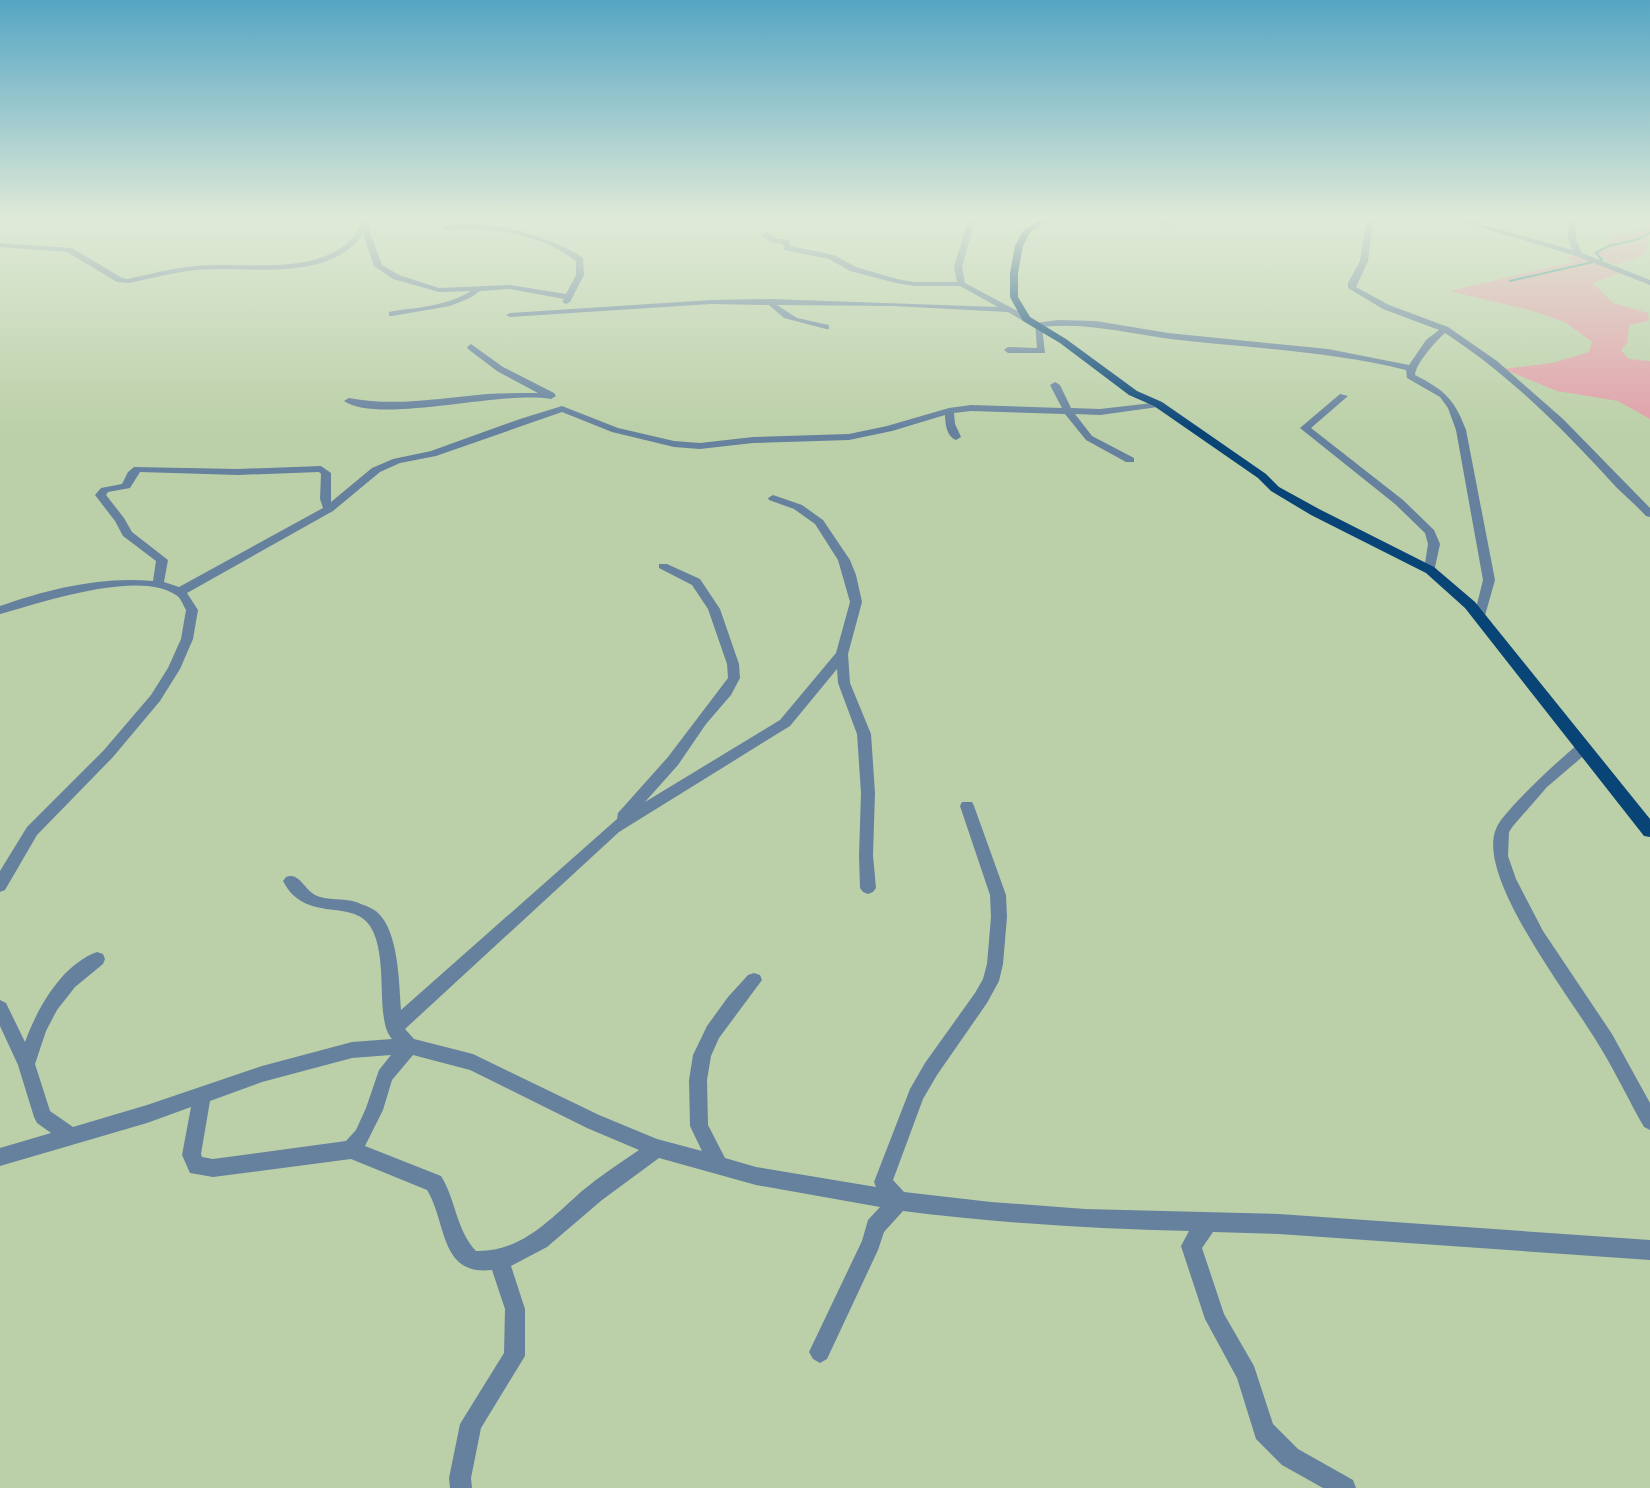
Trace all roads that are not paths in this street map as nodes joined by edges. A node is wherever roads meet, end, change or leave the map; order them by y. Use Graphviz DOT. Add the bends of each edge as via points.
graph roads {
  1 [pos="437,289"];
  2 [pos="482,289"];
  3 [pos="528,289"];
  4 [pos="572,289"];
  5 [pos="971,289"];
  6 [pos="1014,289"];
  7 [pos="1355,289"];
  8 [pos="478,290"];
  9 [pos="569,297"];
  10 [pos="771,301"];
  11 [pos="1007,310"];
  12 [pos="572,312"];
  13 [pos="392,314"];
  14 [pos="510,315"];
  15 [pos="1032,322"];
  16 [pos="826,327"];
  17 [pos="1445,328"];
  18 [pos="471,347"];
  19 [pos="1008,350"];
  20 [pos="1411,368"];
  21 [pos="1055,385"];
  22 [pos="551,396"];
  23 [pos="1342,396"];
  24 [pos="350,401"];
  25 [pos="1158,404"];
  26 [pos="562,409"];
  27 [pos="949,411"];
  28 [pos="1069,413"];
  29 [pos="956,437"];
  30 [pos="1130,460"];
  31 [pos="397,461"];
  32 [pos="377,462"];
  33 [pos="773,498"];
  34 [pos="329,509"];
  35 [pos="1650,514"];
  36 [pos="663,566"];
  37 [pos="1430,570"];
  38 [pos="158,585"];
  39 [pos="180,592"];
  40 [pos="0,610"];
  41 [pos="1480,616"];
  42 [pos="842,654"];
  43 [pos="1583,748"];
  44 [pos="967,806"];
  45 [pos="614,828"];
  46 [pos="1650,831"];
  47 [pos="291,881"];
  48 [pos="0,886"];
  49 [pos="868,888"];
  50 [pos="97,959"];
  51 [pos="754,980"];
  52 [pos="0,1008"];
  53 [pos="393,1028"];
  54 [pos="409,1046"];
  55 [pos="26,1064"];
  56 [pos="202,1095"];
  57 [pos="1650,1121"];
  58 [pos="71,1136"];
  59 [pos="657,1148"];
  60 [pos="351,1150"];
  61 [pos="0,1157"];
  62 [pos="720,1167"];
  63 [pos="899,1201"];
  64 [pos="1208,1222"];
  65 [pos="1650,1250"];
  66 [pos="498,1261"];
  67 [pos="820,1352"];
  68 [pos="461,1488"];
  69 [pos="1344,1488"];
  1 -- 8 [label="street"];
  2 -- 8 [label="street"];
  3 -- 9 [label="street"];
  4 -- 9 [label="street"];
  5 -- 11 [label="street"];
  6 -- 15 [label="main road" via="1014,297"];
  7 -- 17 [label="street" via="1386,307"];
  8 -- 13 [label="street" via="447,304"];
  9 -- 12 [label="street" via="564,310"];
  10 -- 11 [label="street"];
  10 -- 12 [label="street" via="672,303"];
  10 -- 16 [label="street" via="776,311 784,315"];
  11 -- 15 [label="street"];
  12 -- 14 [label="street"];
  15 -- 19 [label="street" via="1042,351"];
  15 -- 20 [label="street" via="1102,319 1179,337 1347,353"];
  15 -- 25 [label="main road" via="1133,393"];
  17 -- 20 [label="street" via="1429,342"];
  17 -- 35 [label="street" via="1494,361 1576,434"];
  18 -- 22 [label="street" via="500,369"];
  20 -- 41 [label="street" via="1410,376 1434,387 1454,407 1461,430 1489,580"];
  21 -- 28 [label="street"];
  22 -- 24 [label="street" via="485,397 402,406 366,406"];
  22 -- 26 [label="street"];
  23 -- 37 [label="street" via="1305,428 1399,502 1430,532 1434,544"];
  25 -- 28 [label="street"];
  25 -- 37 [label="main road" via="1275,489"];
  26 -- 27 [label="street" via="615,430 700,446 849,437"];
  26 -- 31 [label="street" via="433,454"];
  27 -- 28 [label="street" via="994,408"];
  27 -- 29 [label="street"];
  28 -- 30 [label="street" via="1089,438"];
  31 -- 32 [label="street"];
  31 -- 34 [label="street" via="376,470"];
  33 -- 42 [label="street" via="798,507 819,522 844,560 856,602"];
  34 -- 38 [label="street" via="325,499 326,472 321,469 138,470 126,486 105,490 100,495 127,534 162,560"];
  34 -- 39 [label="street"];
  36 -- 45 [label="street" via="696,582 714,609 734,678 673,761"];
  37 -- 41 [label="main road"];
  38 -- 39 [label="street"];
  38 -- 40 [label="street" via="58,591"];
  39 -- 48 [label="street" via="192,610 192,625 174,668 141,716 92,772 36,826"];
  41 -- 43 [label="main road"];
  42 -- 45 [label="street" via="785,723"];
  42 -- 49 [label="street" via="844,683 864,734"];
  43 -- 46 [label="main road"];
  43 -- 57 [label="street" via="1542,783 1508,822 1502,831 1501,856 1508,879 1537,936 1606,1040"];
  44 -- 63 [label="street" via="998,896 995,964 991,981 932,1069 905,1119 883,1182"];
  45 -- 53 [label="street"];
  47 -- 53 [label="street" via="309,901 345,906 375,920 386,946"];
  50 -- 55 [label="street" via="56,995 37,1029"];
  51 -- 62 [label="street" via="718,1025 702,1055 699,1126"];
  52 -- 55 [label="street"];
  53 -- 54 [label="street"];
  54 -- 56 [label="street" via="352,1050"];
  54 -- 59 [label="street" via="473,1062 593,1122"];
  54 -- 60 [label="street" via="385,1076 374,1110"];
  55 -- 58 [label="street" via="43,1117"];
  56 -- 58 [label="street"];
  56 -- 60 [label="street" via="190,1155 197,1166 213,1168"];
  58 -- 61 [label="street"];
  59 -- 62 [label="street"];
  59 -- 66 [label="street" via="588,1199 553,1232"];
  60 -- 66 [label="street" via="434,1183 441,1192 452,1234 467,1256 474,1261"];
  62 -- 63 [label="street"];
  63 -- 64 [label="street" via="1085,1219"];
  63 -- 67 [label="street" via="875,1227"];
  64 -- 65 [label="street"];
  64 -- 69 [label="street" via="1191,1246 1215,1319 1246,1374 1264,1431 1290,1457"];
  66 -- 68 [label="street" via="515,1310 514,1356 471,1424"];
}
